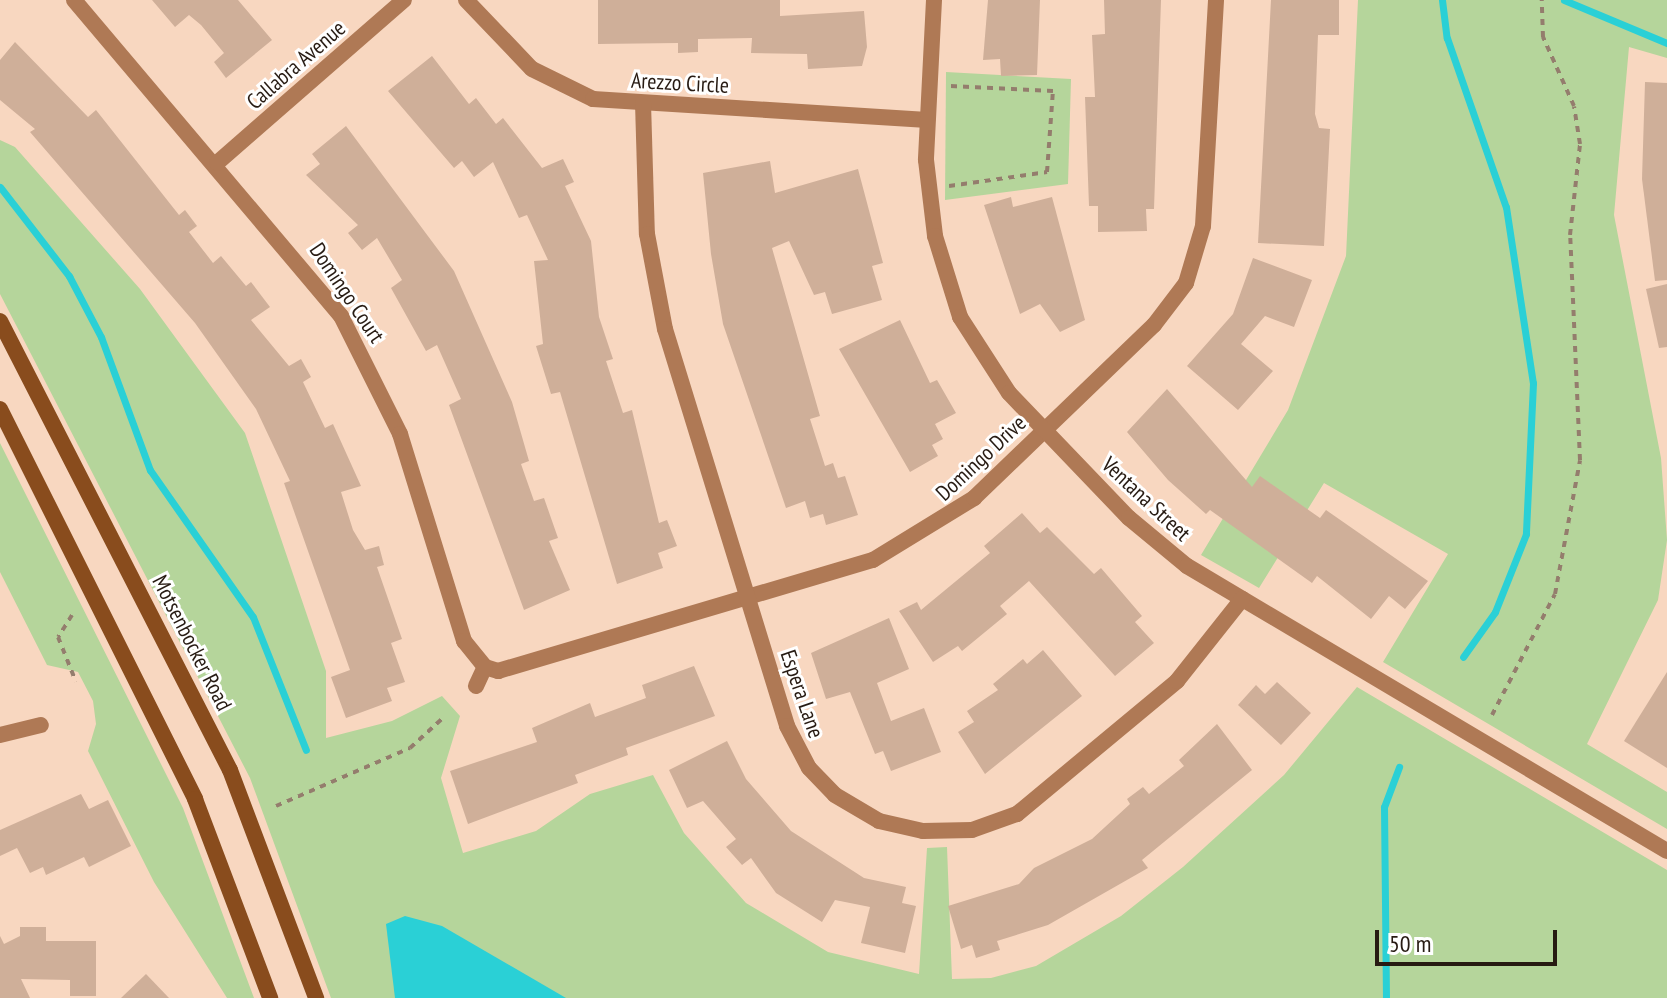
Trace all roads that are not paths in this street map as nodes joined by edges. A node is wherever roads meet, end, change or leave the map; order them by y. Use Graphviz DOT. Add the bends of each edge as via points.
graph roads {
  1 [pos="74,0"];
  2 [pos="404,0"];
  3 [pos="466,0"];
  4 [pos="934,0"];
  5 [pos="1216,0"];
  6 [pos="643,103"];
  7 [pos="927,120"];
  8 [pos="217,163"];
  9 [pos="0,321"];
  10 [pos="0,409"];
  11 [pos="1044,430"];
  12 [pos="747,599"];
  13 [pos="1242,599"];
  14 [pos="485,667"];
  15 [pos="476,686"];
  16 [pos="41,725"];
  17 [pos="0,735"];
  18 [pos="1667,851"];
  19 [pos="270,998"];
  20 [pos="316,998"];
  1 -- 8 [label="street, Domingo Court"];
  2 -- 8 [label="street, Callabra Avenue"];
  3 -- 6 [label="street, Arezzo Circle" via="544,78 593,99"];
  4 -- 7 [label="street, Ventana Street"];
  5 -- 11 [label="street, Domingo Drive" via="1205,209 1192,268 1162,315"];
  6 -- 7 [label="street, Arezzo Circle"];
  6 -- 12 [label="street, Espera Lane" via="646,220 659,305"];
  7 -- 11 [label="street, Ventana Street" via="930,203 950,292 991,370"];
  8 -- 14 [label="street, Domingo Court" via="317,280 374,376 412,465 464,641"];
  9 -- 20 [label="main road, Motsenbocker Road" via="230,770"];
  10 -- 19 [label="main road" via="195,799"];
  11 -- 12 [label="street, Domingo Drive" via="974,498 917,539"];
  11 -- 13 [label="street, Ventana Street" via="1155,542"];
  12 -- 13 [label="street, Espera Lane" via="787,726 809,768 861,812 939,833 995,823 1050,793 1187,671"];
  12 -- 14 [label="street, Domingo Drive" via="526,667"];
  13 -- 18 [label="street, Ventana Street"];
  14 -- 15 [label="street"];
  16 -- 17 [label="street"];
}
